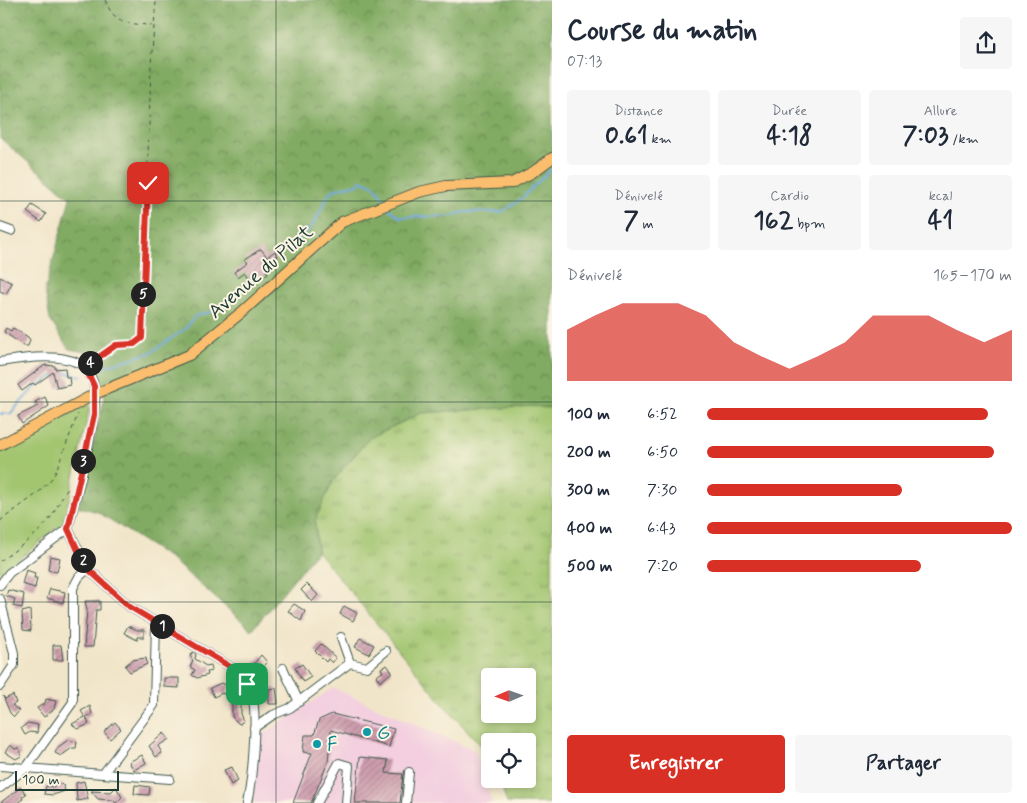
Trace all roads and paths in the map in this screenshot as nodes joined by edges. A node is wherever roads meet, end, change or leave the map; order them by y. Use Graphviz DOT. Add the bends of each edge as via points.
graph roads {
  1 [pos="105,0"];
  2 [pos="156,0"];
  3 [pos="153,25"];
  4 [pos="552,158"];
  5 [pos="0,227"];
  6 [pos="11,232"];
  7 [pos="0,362"];
  8 [pos="85,367"];
  9 [pos="95,394"];
  10 [pos="77,404"];
  11 [pos="0,445"];
  12 [pos="80,477"];
  13 [pos="0,521"];
  14 [pos="68,529"];
  15 [pos="0,561"];
  16 [pos="88,569"];
  17 [pos="0,585"];
  18 [pos="0,599"];
  19 [pos="156,623"];
  20 [pos="341,637"];
  21 [pos="386,651"];
  22 [pos="350,663"];
  23 [pos="283,668"];
  24 [pos="0,686"];
  25 [pos="299,702"];
  26 [pos="254,728"];
  27 [pos="0,766"];
  28 [pos="26,768"];
  29 [pos="409,772"];
  30 [pos="103,774"];
  31 [pos="170,779"];
  32 [pos="0,788"];
  33 [pos="247,803"];
  34 [pos="317,803"];
  35 [pos="346,803"];
  36 [pos="406,803"];
  1 -- 3 [label="path" via="109,12 119,21"];
  2 -- 3 [label="path"];
  3 -- 8 [label="path" via="142,338 134,344 116,345"];
  4 -- 9 [label="main road, Avenue du Pilat" via="512,183 446,186 400,198 342,222 189,355"];
  5 -- 6 [label="street"];
  7 -- 8 [label="street" via="50,358 73,361"];
  8 -- 9 [label="street"];
  9 -- 10 [label="main road, Avenue du Pilat"];
  9 -- 12 [label="street" via="94,415"];
  10 -- 11 [label="main road, Avenue du Pilat"];
  10 -- 13 [label="path" via="80,408 78,416 54,476 38,493"];
  12 -- 14 [label="street"];
  12 -- 15 [label="path" via="35,535"];
  14 -- 16 [label="street"];
  14 -- 17 [label="street" via="9,573"];
  16 -- 19 [label="street" via="130,607"];
  16 -- 28 [label="street" via="74,588 73,702"];
  18 -- 24 [label="street" via="14,653 14,665"];
  19 -- 26 [label="street" via="234,669 252,695"];
  19 -- 30 [label="street" via="154,705"];
  20 -- 22 [label="street"];
  21 -- 22 [label="street" via="367,667"];
  22 -- 25 [label="street"];
  23 -- 25 [label="street"];
  25 -- 26 [label="street"];
  26 -- 33 [label="street"];
  27 -- 28 [label="street"];
  28 -- 30 [label="street"];
  28 -- 32 [label="street"];
  29 -- 36 [label="street"];
  30 -- 31 [label="street"];
  34 -- 35 [label="street" via="339,763 349,766"];
}
